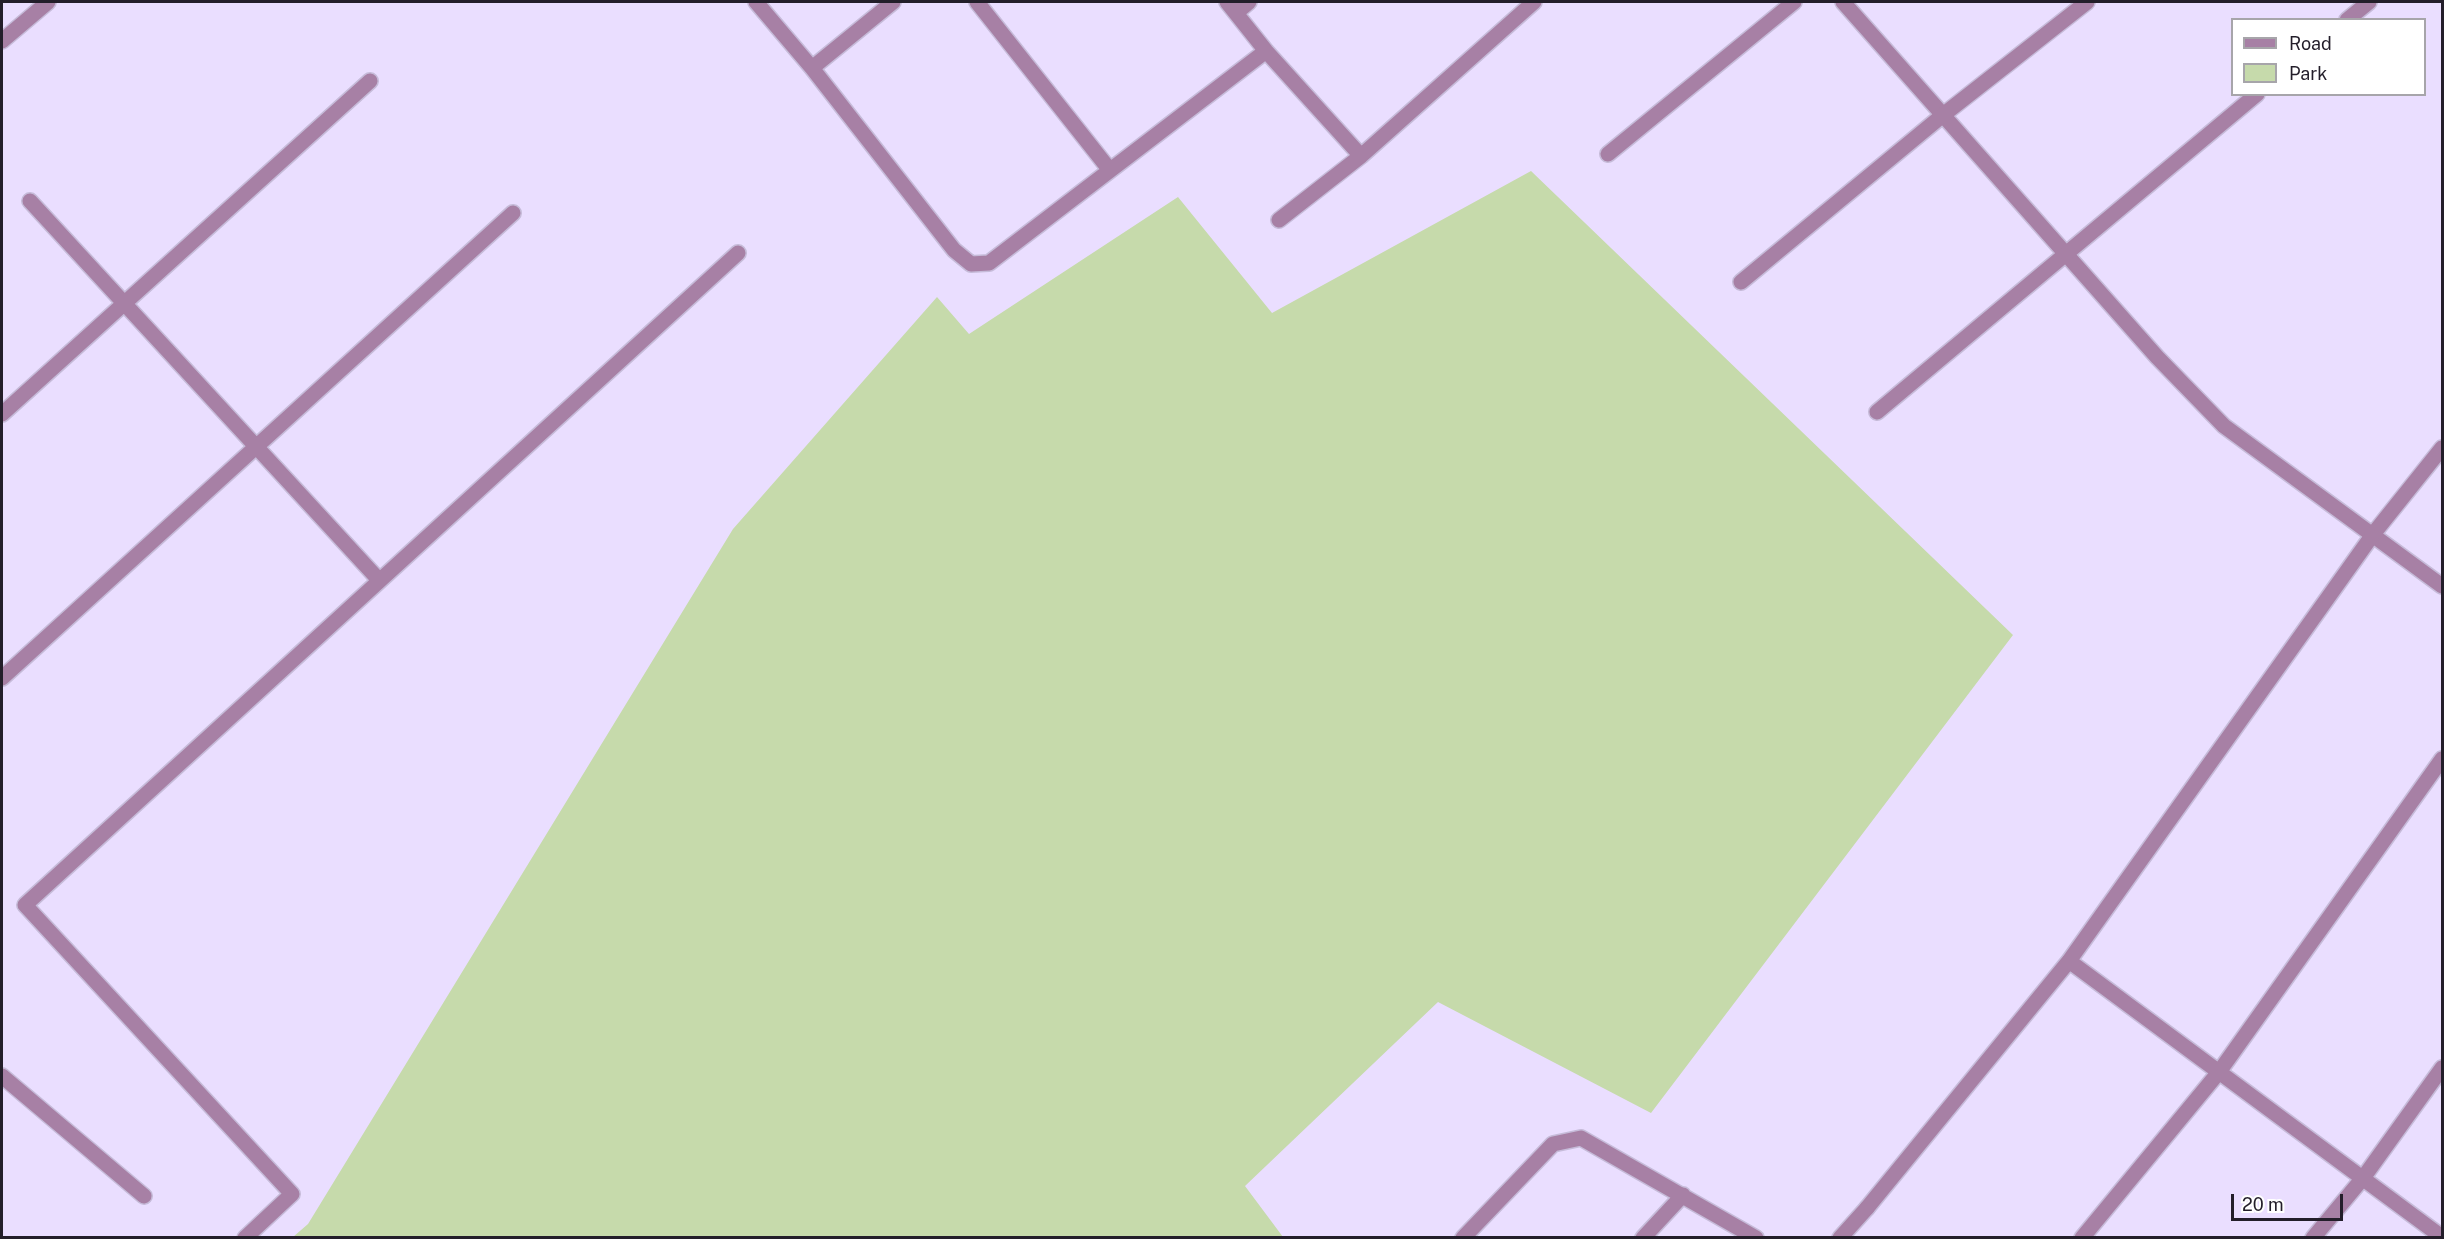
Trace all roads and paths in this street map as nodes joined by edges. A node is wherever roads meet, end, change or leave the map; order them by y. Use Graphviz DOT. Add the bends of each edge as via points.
graph roads {
  1 [pos="48,2"];
  2 [pos="756,2"];
  3 [pos="893,2"];
  4 [pos="977,2"];
  5 [pos="1249,2"];
  6 [pos="1534,2"];
  7 [pos="1794,2"];
  8 [pos="1844,2"];
  9 [pos="2087,2"];
  10 [pos="2369,2"];
  11 [pos="1231,7"];
  12 [pos="2349,18"];
  13 [pos="2,41"];
  14 [pos="1266,51"];
  15 [pos="812,68"];
  16 [pos="370,81"];
  17 [pos="2255,96"];
  18 [pos="1943,115"];
  19 [pos="1608,154"];
  20 [pos="1361,156"];
  21 [pos="1109,169"];
  22 [pos="30,201"];
  23 [pos="513,213"];
  24 [pos="1279,220"];
  25 [pos="738,252"];
  26 [pos="2067,252"];
  27 [pos="1741,282"];
  28 [pos="124,303"];
  29 [pos="1877,412"];
  30 [pos="2,414"];
  31 [pos="256,447"];
  32 [pos="2442,448"];
  33 [pos="2374,533"];
  34 [pos="380,580"];
  35 [pos="2442,586"];
  36 [pos="2,678"];
  37 [pos="2442,759"];
  38 [pos="2069,961"];
  39 [pos="2442,1068"];
  40 [pos="2219,1072"];
  41 [pos="2,1076"];
  42 [pos="2363,1178"];
  43 [pos="1683,1195"];
  44 [pos="144,1196"];
  45 [pos="245,1238"];
  46 [pos="1462,1238"];
  47 [pos="1643,1238"];
  48 [pos="1756,1238"];
  49 [pos="1840,1238"];
  50 [pos="2082,1238"];
  51 [pos="2313,1238"];
  52 [pos="2442,1238"];
  1 -- 13 [label="street"];
  2 -- 15 [label="street"];
  3 -- 15 [label="street"];
  4 -- 21 [label="street"];
  5 -- 11 [label="street"];
  6 -- 20 [label="street"];
  7 -- 19 [label="street"];
  8 -- 18 [label="street"];
  9 -- 18 [label="street"];
  10 -- 12 [label="street"];
  11 -- 14 [label="street"];
  14 -- 20 [label="street"];
  14 -- 21 [label="street"];
  15 -- 21 [label="street" via="954,250 971,264 989,264"];
  16 -- 28 [label="street"];
  17 -- 26 [label="street"];
  18 -- 26 [label="street"];
  18 -- 27 [label="street"];
  20 -- 24 [label="street"];
  22 -- 28 [label="street"];
  23 -- 31 [label="street"];
  25 -- 34 [label="street"];
  26 -- 29 [label="street"];
  26 -- 33 [label="street" via="2157,357 2224,426"];
  28 -- 30 [label="street"];
  28 -- 31 [label="street"];
  31 -- 34 [label="street"];
  31 -- 36 [label="street"];
  32 -- 33 [label="street"];
  33 -- 35 [label="street"];
  33 -- 38 [label="street"];
  34 -- 45 [label="street" via="24,905 292,1194"];
  37 -- 40 [label="street"];
  38 -- 40 [label="street"];
  38 -- 49 [label="street"];
  39 -- 42 [label="street"];
  40 -- 42 [label="street"];
  40 -- 50 [label="street"];
  41 -- 44 [label="street"];
  42 -- 51 [label="street"];
  42 -- 52 [label="street"];
  43 -- 46 [label="street" via="1581,1138 1553,1144"];
  43 -- 47 [label="street"];
  43 -- 48 [label="street"];
}
